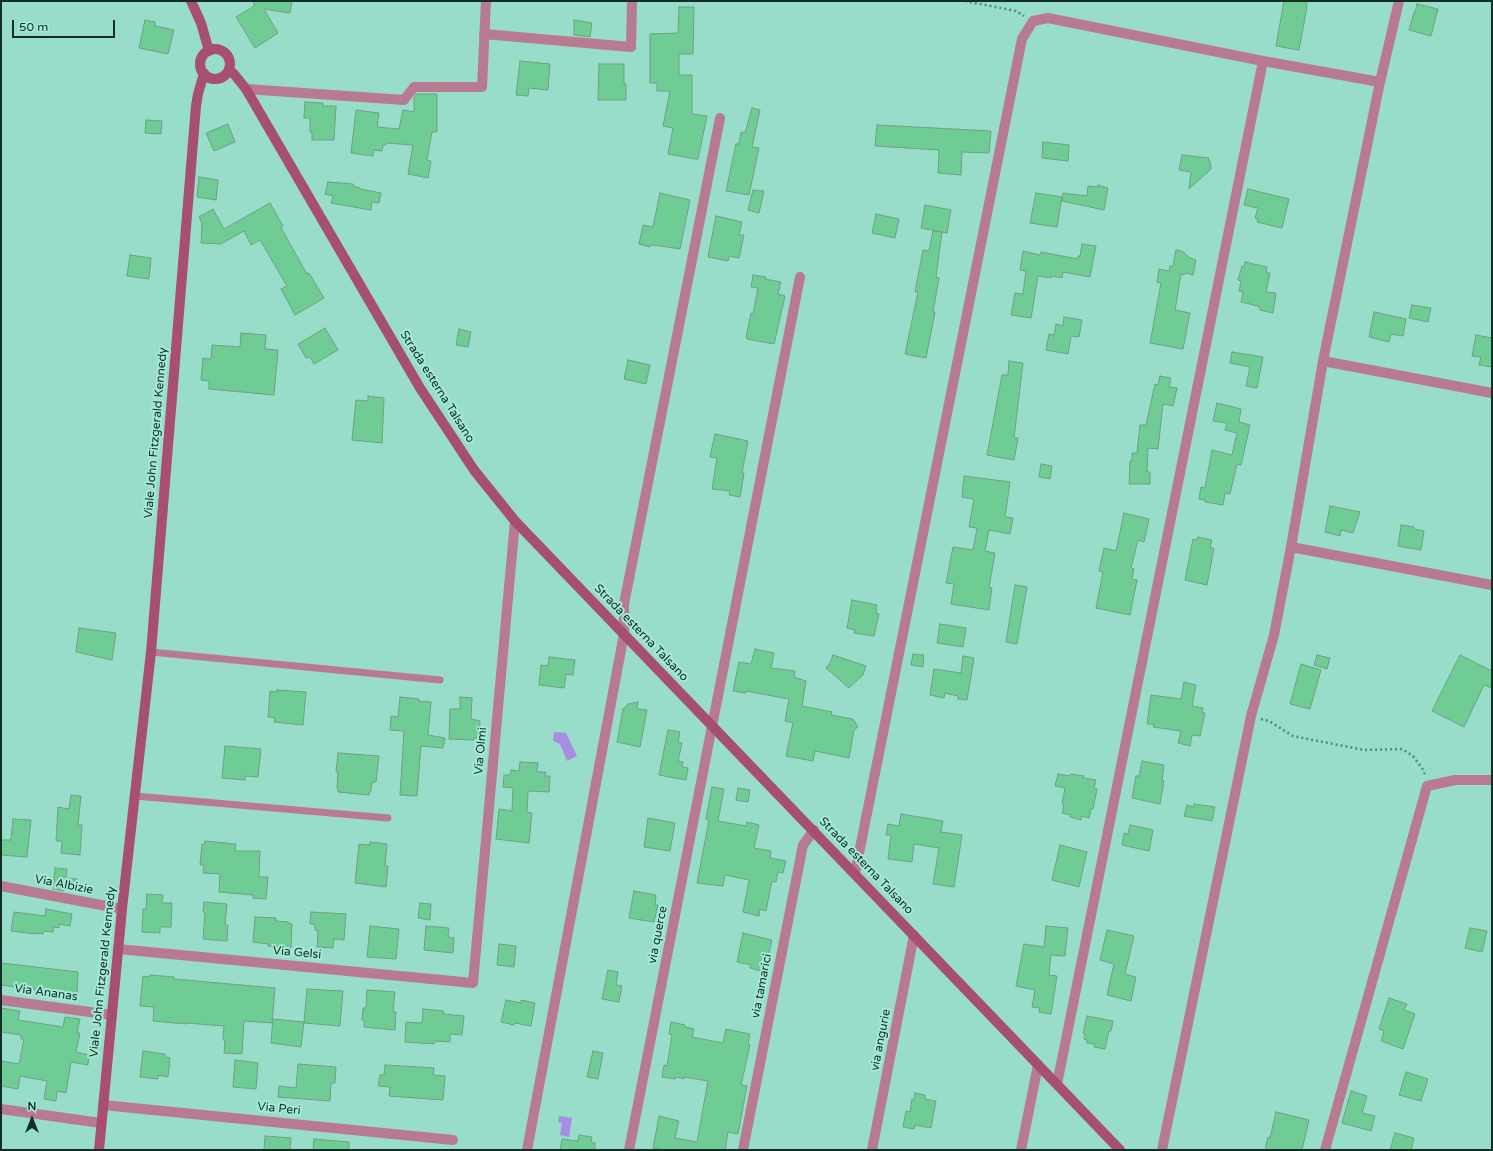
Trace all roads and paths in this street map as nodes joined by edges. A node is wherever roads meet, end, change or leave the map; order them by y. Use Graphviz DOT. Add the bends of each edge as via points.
graph roads {
  1 [pos="191,1"];
  2 [pos="486,1"];
  3 [pos="632,1"];
  4 [pos="965,1"];
  5 [pos="1399,1"];
  6 [pos="1032,21"];
  7 [pos="484,34"];
  8 [pos="209,51"];
  9 [pos="1263,61"];
  10 [pos="229,70"];
  11 [pos="204,73"];
  12 [pos="1380,82"];
  13 [pos="246,90"];
  14 [pos="720,118"];
  15 [pos="800,277"];
  16 [pos="1324,361"];
  17 [pos="1492,393"];
  18 [pos="515,521"];
  19 [pos="1291,547"];
  20 [pos="1492,585"];
  21 [pos="624,634"];
  22 [pos="150,652"];
  23 [pos="440,680"];
  24 [pos="1251,716"];
  25 [pos="712,725"];
  26 [pos="1492,780"];
  27 [pos="1427,786"];
  28 [pos="135,796"];
  29 [pos="388,818"];
  30 [pos="814,830"];
  31 [pos="855,873"];
  32 [pos="1,886"];
  33 [pos="122,909"];
  34 [pos="914,935"];
  35 [pos="118,949"];
  36 [pos="473,983"];
  37 [pos="1,1000"];
  38 [pos="112,1015"];
  39 [pos="1038,1065"];
  40 [pos="1057,1084"];
  41 [pos="103,1105"];
  42 [pos="1,1109"];
  43 [pos="101,1123"];
  44 [pos="453,1140"];
  45 [pos="99,1150"];
  46 [pos="527,1150"];
  47 [pos="629,1150"];
  48 [pos="743,1150"];
  49 [pos="872,1150"];
  50 [pos="1021,1150"];
  51 [pos="1120,1150"];
  52 [pos="1162,1150"];
  53 [pos="1326,1150"];
  1 -- 8 [label="street"];
  2 -- 7 [label="street"];
  3 -- 7 [label="street" via="631,47"];
  4 -- 6 [label="path" via="1016,11"];
  5 -- 12 [label="street"];
  6 -- 9 [label="street" via="1048,18"];
  6 -- 31 [label="street" via="1022,39"];
  7 -- 13 [label="street" via="482,87 414,87 404,100"];
  8 -- 10 [label="street" via="216,49 227,55 230,62"];
  8 -- 11 [label="street" via="201,61"];
  9 -- 12 [label="street"];
  9 -- 40 [label="street"];
  10 -- 11 [label="street" via="217,78"];
  10 -- 13 [label="street, Strada esterna Talsano"];
  11 -- 22 [label="street, Viale John Fitzgerald Kennedy" via="196,106"];
  12 -- 16 [label="street"];
  13 -- 18 [label="street, Strada esterna Talsano" via="420,388 474,470"];
  14 -- 21 [label="street" via="624,604"];
  15 -- 25 [label="street, via querce"];
  16 -- 17 [label="street"];
  16 -- 19 [label="street"];
  18 -- 21 [label="street, Strada esterna Talsano"];
  18 -- 36 [label="street, Via Olmi"];
  19 -- 20 [label="street"];
  19 -- 24 [label="street" via="1274,635"];
  21 -- 25 [label="street, Strada esterna Talsano"];
  21 -- 46 [label="street"];
  22 -- 23 [label="lane"];
  22 -- 28 [label="street, Viale John Fitzgerald Kennedy"];
  24 -- 27 [label="path" via="1269,721 1294,736 1364,750 1402,749 1413,756 1424,771"];
  24 -- 52 [label="street"];
  25 -- 30 [label="street, Strada esterna Talsano"];
  25 -- 47 [label="street, via querce"];
  26 -- 27 [label="street" via="1455,780"];
  27 -- 53 [label="street"];
  28 -- 29 [label="lane"];
  28 -- 33 [label="street, Viale John Fitzgerald Kennedy"];
  30 -- 31 [label="street, Strada esterna Talsano"];
  30 -- 48 [label="street, via tamarici" via="803,846"];
  31 -- 34 [label="street, Strada esterna Talsano"];
  32 -- 33 [label="street, Via Albizie"];
  33 -- 35 [label="street, Viale John Fitzgerald Kennedy"];
  34 -- 39 [label="street, Strada esterna Talsano"];
  34 -- 49 [label="street, via angurie"];
  35 -- 36 [label="street, Via Gelsi"];
  35 -- 38 [label="street, Viale John Fitzgerald Kennedy"];
  37 -- 38 [label="street, Via Ananas"];
  38 -- 41 [label="street, Viale John Fitzgerald Kennedy"];
  39 -- 40 [label="street, Strada esterna Talsano"];
  39 -- 50 [label="street"];
  40 -- 51 [label="street, Strada esterna Talsano"];
  41 -- 43 [label="street, Viale John Fitzgerald Kennedy"];
  41 -- 44 [label="street, Via Peri"];
  42 -- 43 [label="street"];
  43 -- 45 [label="street, Viale John Fitzgerald Kennedy"];
}
